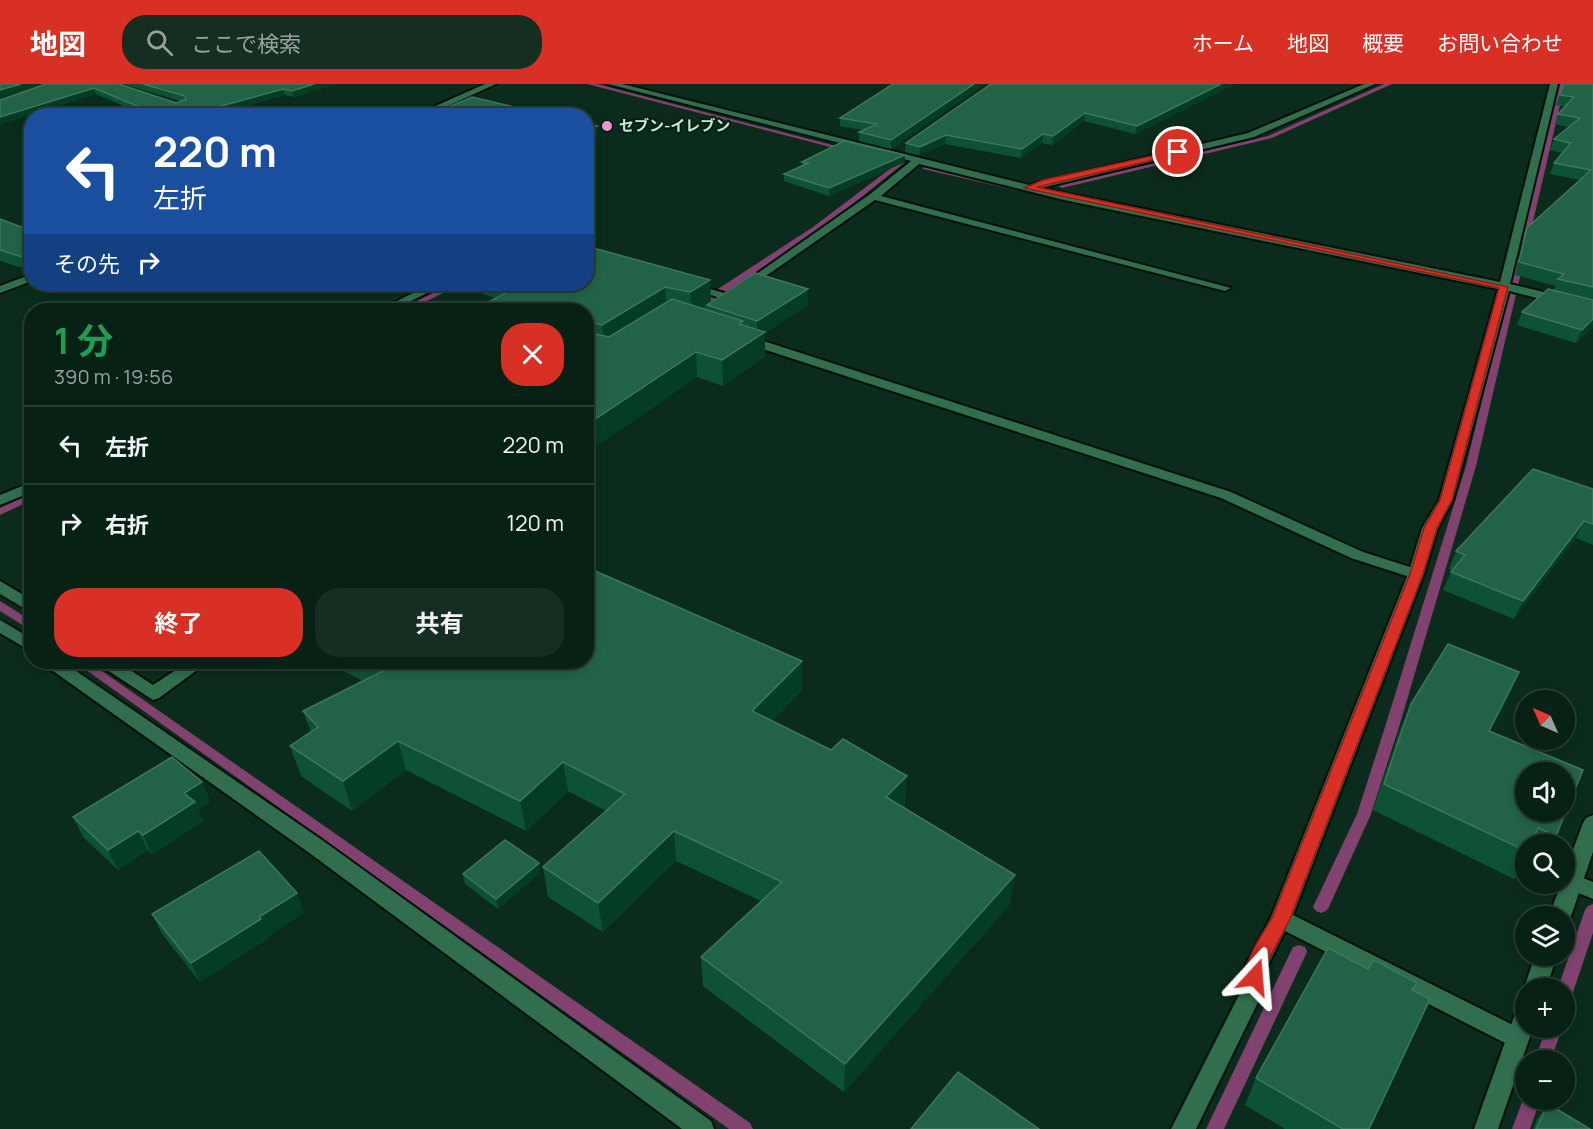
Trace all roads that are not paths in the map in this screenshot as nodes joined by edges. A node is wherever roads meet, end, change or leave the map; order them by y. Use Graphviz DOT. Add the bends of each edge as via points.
graph roads {
  1 [pos="492,84"];
  2 [pos="612,84"];
  3 [pos="1371,84"];
  4 [pos="1554,84"];
  5 [pos="436,108"];
  6 [pos="918,161"];
  7 [pos="1028,188"];
  8 [pos="873,197"];
  9 [pos="24,280"];
  10 [pos="677,283"];
  11 [pos="1506,287"];
  12 [pos="1225,288"];
  13 [pos="0,290"];
  14 [pos="424,291"];
  15 [pos="721,295"];
  16 [pos="400,303"];
  17 [pos="1593,308"];
  18 [pos="712,310"];
  19 [pos="727,334"];
  20 [pos="24,490"];
  21 [pos="0,501"];
  22 [pos="1416,574"];
  23 [pos="0,586"];
  24 [pos="24,602"];
  25 [pos="0,625"];
  26 [pos="24,642"];
  27 [pos="62,669"];
  28 [pos="117,669"];
  29 [pos="189,669"];
  30 [pos="1593,823"];
  31 [pos="1584,888"];
  32 [pos="1569,906"];
  33 [pos="1281,919"];
  34 [pos="1515,1037"];
  35 [pos="1517,1038"];
  36 [pos="702,1129"];
  37 [pos="1183,1129"];
  38 [pos="1486,1129"];
  1 -- 5 [label="street"];
  2 -- 6 [label="street" via="898,151"];
  3 -- 7 [label="street" via="1251,135"];
  4 -- 11 [label="street"];
  6 -- 7 [label="street"];
  6 -- 8 [label="street"];
  7 -- 11 [label="street"];
  8 -- 12 [label="street"];
  8 -- 15 [label="street"];
  9 -- 13 [label="street"];
  10 -- 15 [label="street"];
  11 -- 17 [label="street"];
  11 -- 22 [label="street" via="1446,500 1430,528"];
  14 -- 16 [label="street"];
  15 -- 18 [label="street"];
  19 -- 22 [label="street" via="1226,495 1357,555"];
  20 -- 21 [label="street"];
  22 -- 33 [label="street"];
  23 -- 24 [label="street"];
  25 -- 26 [label="street"];
  27 -- 36 [label="street" via="324,852"];
  28 -- 29 [label="street" via="153,693"];
  30 -- 31 [label="street"];
  31 -- 32 [label="street"];
  33 -- 34 [label="street"];
  33 -- 37 [label="street" via="1257,964 1253,990"];
  35 -- 38 [label="street"];
}
